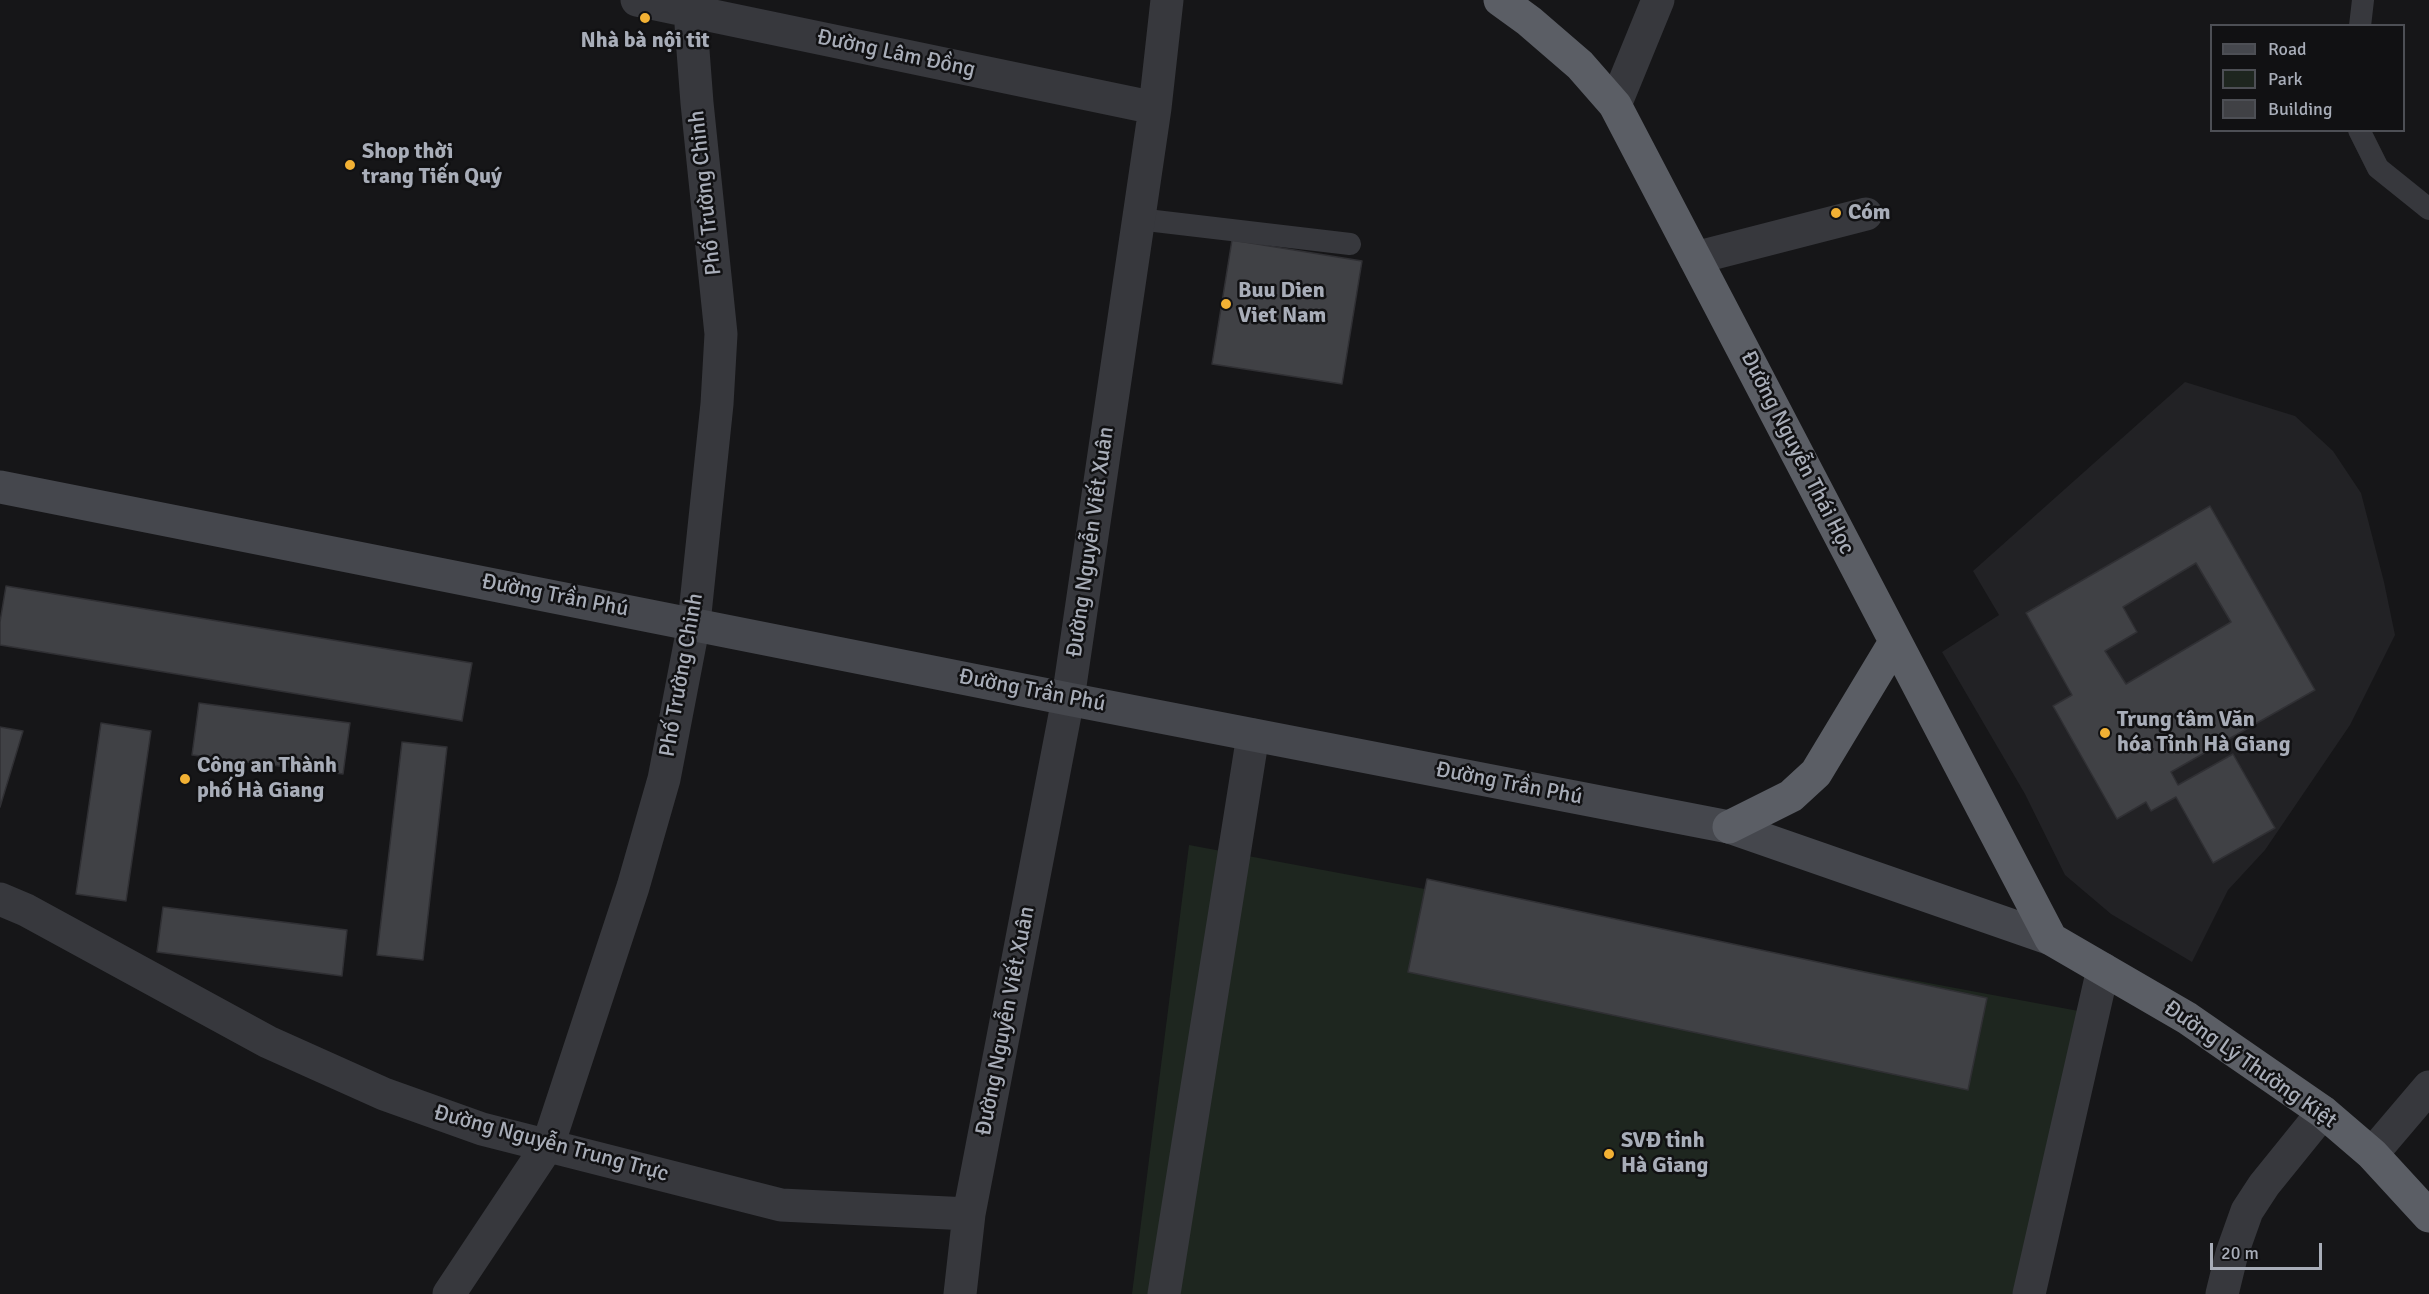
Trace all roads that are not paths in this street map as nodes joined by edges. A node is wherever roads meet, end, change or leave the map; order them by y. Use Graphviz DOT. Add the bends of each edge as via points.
graph roads {
  1 [pos="637,0"];
  2 [pos="1167,0"];
  3 [pos="1500,0"];
  4 [pos="1658,0"];
  5 [pos="2362,0"];
  6 [pos="690,11"];
  7 [pos="2360,24"];
  8 [pos="1616,105"];
  9 [pos="1155,108"];
  10 [pos="2360,132"];
  11 [pos="2429,209"];
  12 [pos="1866,214"];
  13 [pos="1138,219"];
  14 [pos="1350,244"];
  15 [pos="1695,258"];
  16 [pos="0,487"];
  17 [pos="694,623"];
  18 [pos="1895,642"];
  19 [pos="1068,699"];
  20 [pos="1253,735"];
  21 [pos="1730,827"];
  22 [pos="0,899"];
  23 [pos="2051,939"];
  24 [pos="2103,969"];
  25 [pos="2429,1087"];
  26 [pos="2323,1112"];
  27 [pos="548,1146"];
  28 [pos="2372,1154"];
  29 [pos="969,1214"];
  30 [pos="2429,1216"];
  31 [pos="449,1294"];
  32 [pos="960,1294"];
  33 [pos="1164,1294"];
  34 [pos="2029,1294"];
  35 [pos="2222,1294"];
  1 -- 6 [label="street, Đường Lâm Đồng"];
  2 -- 9 [label="street, Đường Nguyễn Viết Xuân"];
  3 -- 8 [label="highway, Đường Nguyễn Thái Học" via="1580,65"];
  4 -- 8 [label="street"];
  5 -- 7 [label="lane"];
  6 -- 9 [label="street, Đường Lâm Đồng"];
  6 -- 17 [label="street, Phố Trường Chinh" via="720,334 717,404"];
  8 -- 15 [label="highway, Đường Nguyễn Thái Học"];
  9 -- 13 [label="street, Đường Nguyễn Viết Xuân"];
  10 -- 11 [label="lane" via="2378,168"];
  12 -- 15 [label="street"];
  13 -- 14 [label="lane"];
  13 -- 19 [label="street, Đường Nguyễn Viết Xuân"];
  15 -- 18 [label="highway, Đường Nguyễn Thái Học"];
  16 -- 17 [label="main road, Đường Trần Phú"];
  17 -- 19 [label="main road, Đường Trần Phú"];
  17 -- 27 [label="street, Phố Trường Chinh" via="661,790"];
  18 -- 21 [label="highway" via="1816,773 1791,796"];
  18 -- 23 [label="highway, Đường Nguyễn Thái Học"];
  19 -- 20 [label="main road, Đường Trần Phú"];
  19 -- 29 [label="street, Đường Nguyễn Viết Xuân"];
  20 -- 21 [label="main road, Đường Trần Phú"];
  20 -- 33 [label="street"];
  21 -- 23 [label="main road, Đường Trần Phú"];
  22 -- 27 [label="street, Đường Nguyễn Trung Trực" via="320,1066 482,1129"];
  23 -- 24 [label="highway, Đường Lý Thường Kiệt"];
  24 -- 26 [label="highway, Đường Lý Thường Kiệt" via="2187,1018"];
  24 -- 34 [label="street"];
  25 -- 28 [label="street"];
  26 -- 28 [label="highway, Đường Lý Thường Kiệt"];
  26 -- 35 [label="street" via="2247,1211"];
  27 -- 29 [label="street, Đường Nguyễn Trung Trực" via="780,1205"];
  27 -- 31 [label="street, Phố Trường Chinh"];
  28 -- 30 [label="highway, Đường Lý Thường Kiệt"];
  29 -- 32 [label="street, Đường Nguyễn Viết Xuân"];
}
